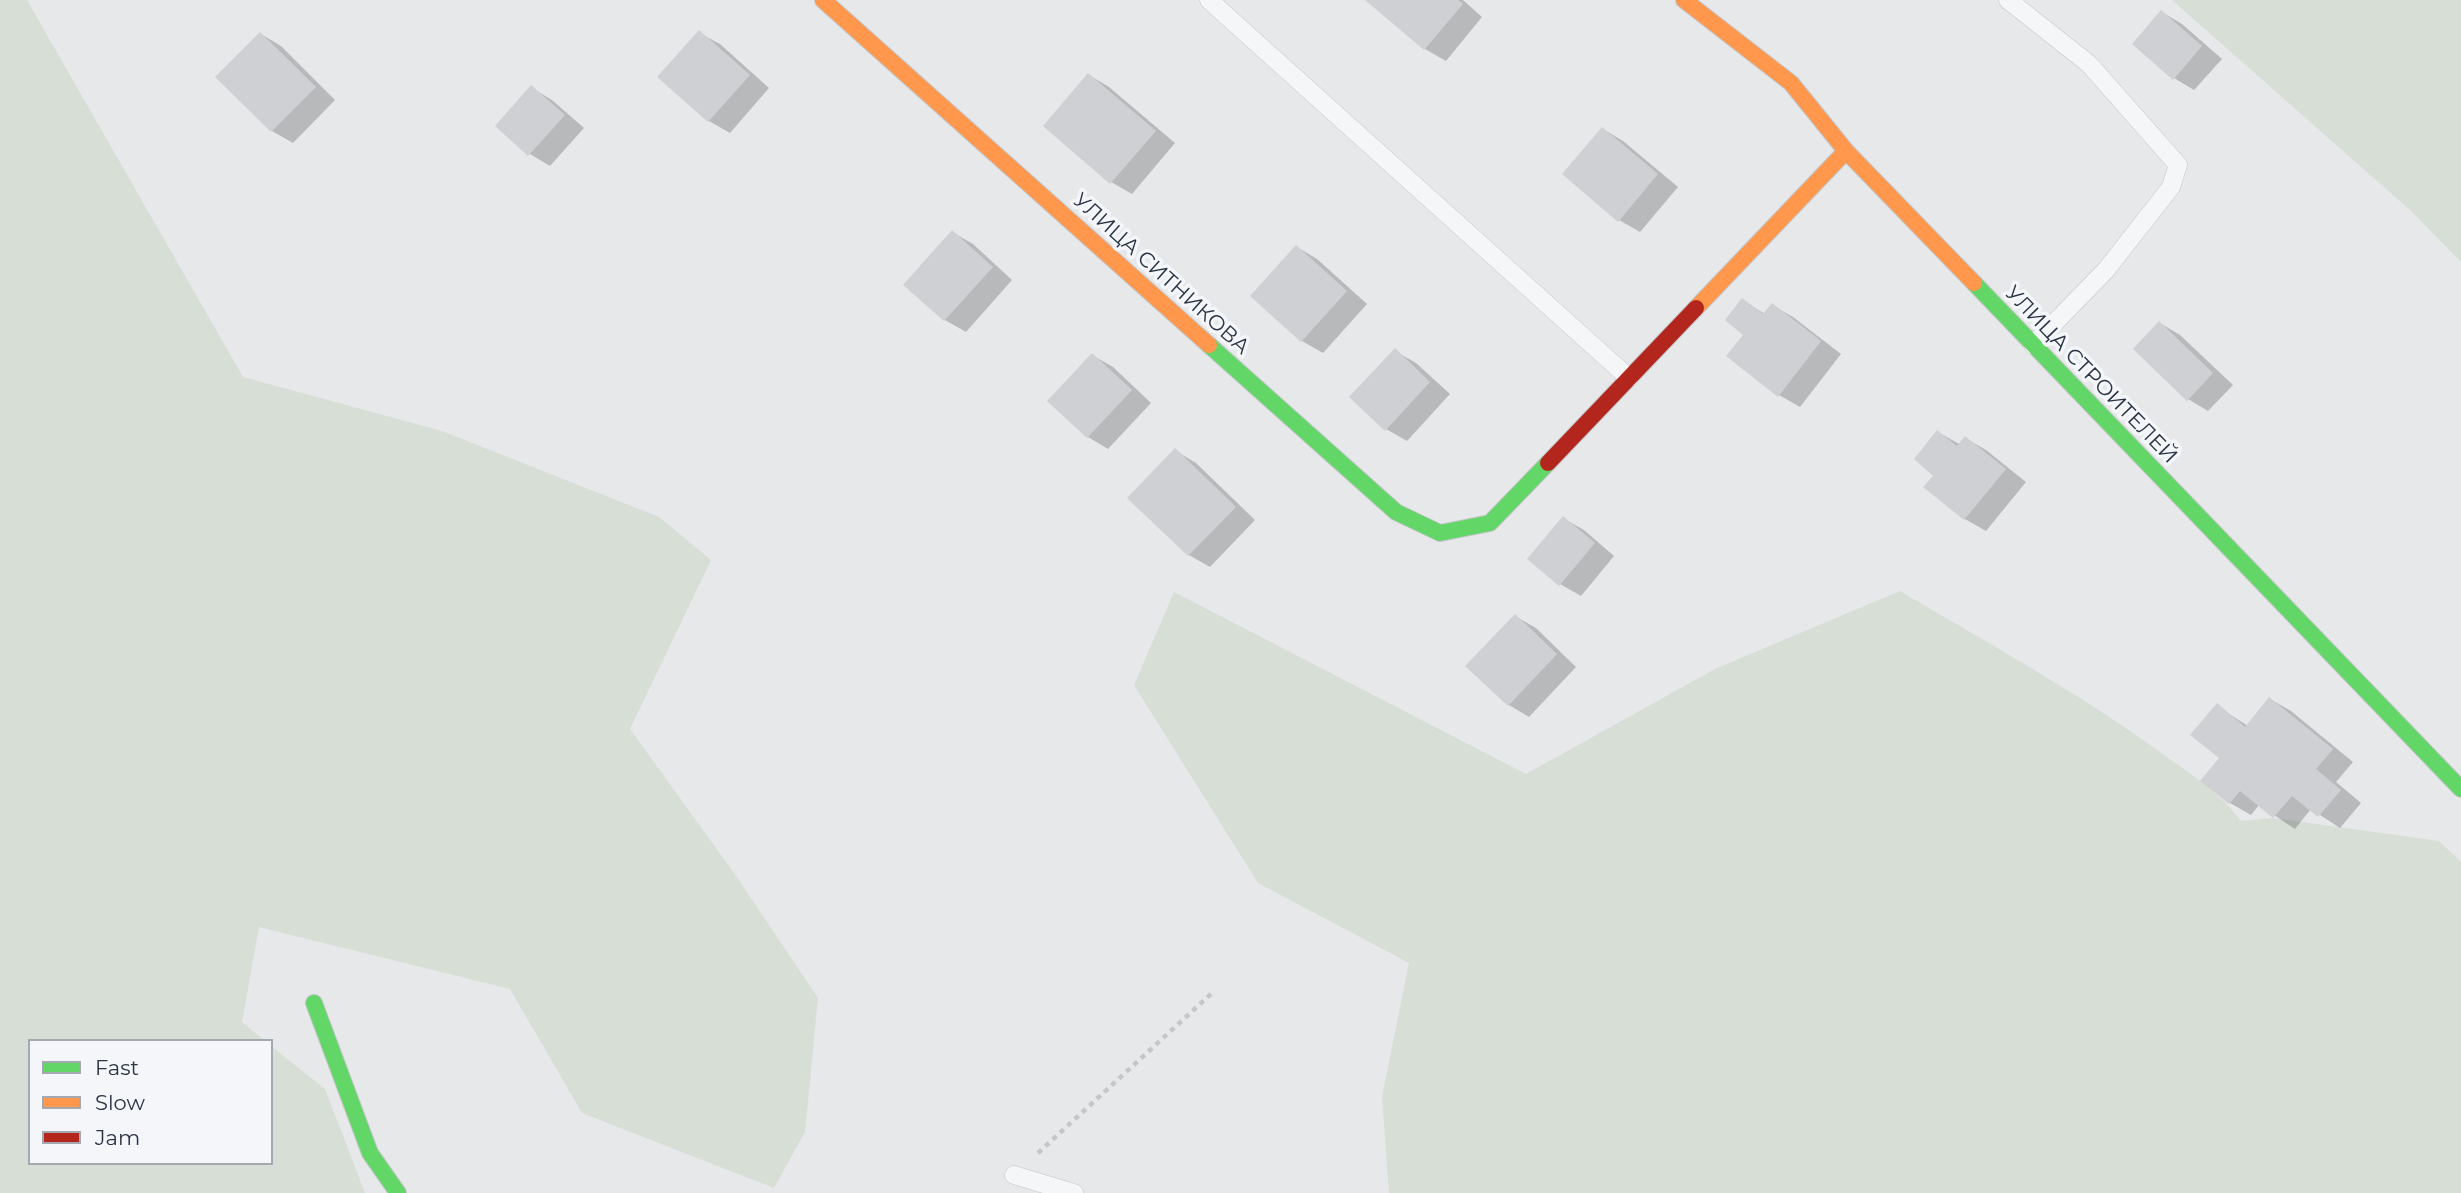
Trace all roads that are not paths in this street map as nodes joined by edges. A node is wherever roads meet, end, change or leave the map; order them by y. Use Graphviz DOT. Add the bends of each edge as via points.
graph roads {
  1 [pos="823,0"];
  2 [pos="1209,0"];
  3 [pos="1684,0"];
  4 [pos="2007,0"];
  5 [pos="1846,151"];
  6 [pos="2033,345"];
  7 [pos="1629,378"];
  8 [pos="2461,789"];
  9 [pos="314,1003"];
  10 [pos="1014,1175"];
  11 [pos="398,1193"];
  12 [pos="1074,1193"];
  1 -- 7 [label="street, УЛИЦА СИТНИКОВА" via="1396,512 1440,533 1490,523"];
  2 -- 7 [label="lane"];
  3 -- 5 [label="street, УЛИЦА СТРОИТЕЛЕЙ" via="1791,83"];
  4 -- 6 [label="lane" via="2089,64 2178,165 2171,187 2106,270"];
  5 -- 6 [label="street, УЛИЦА СТРОИТЕЛЕЙ"];
  5 -- 7 [label="street"];
  6 -- 8 [label="street, УЛИЦА СТРОИТЕЛЕЙ"];
  9 -- 11 [label="street" via="370,1153"];
  10 -- 12 [label="lane"];
}
